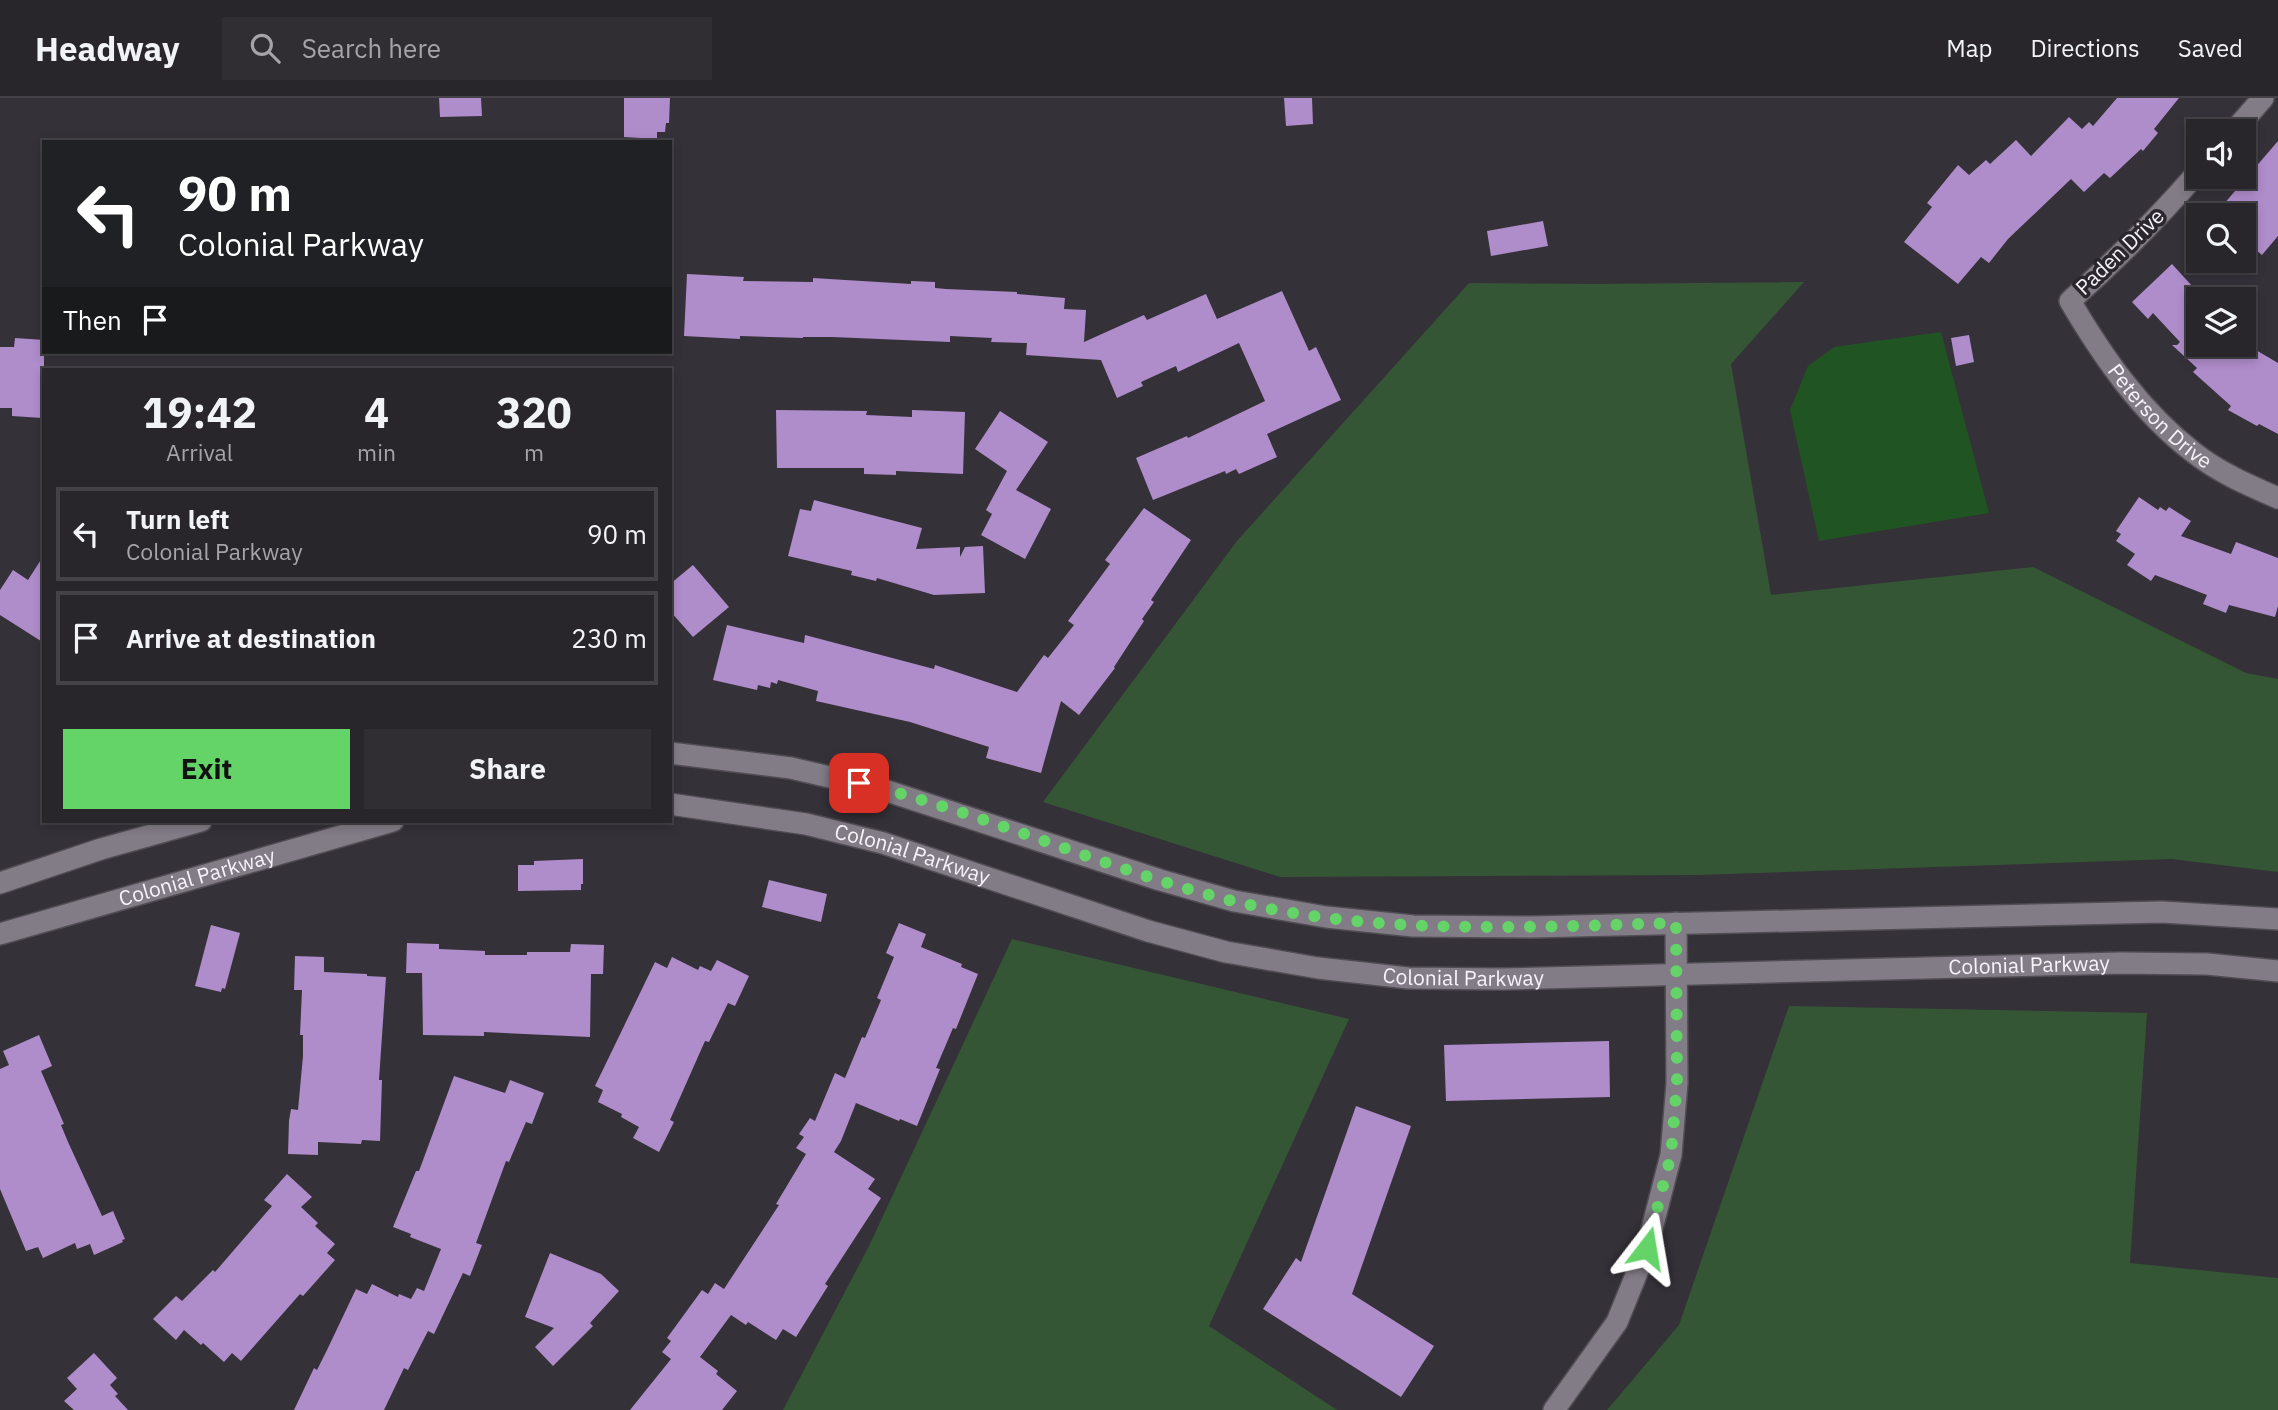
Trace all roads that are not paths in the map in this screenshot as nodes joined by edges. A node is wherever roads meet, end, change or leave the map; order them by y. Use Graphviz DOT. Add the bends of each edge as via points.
graph roads {
  1 [pos="2263,98"];
  2 [pos="2245,119"];
  3 [pos="2186,186"];
  4 [pos="2070,301"];
  5 [pos="2278,498"];
  6 [pos="672,753"];
  7 [pos="672,804"];
  8 [pos="194,823"];
  9 [pos="386,823"];
  10 [pos="0,883"];
  11 [pos="2278,919"];
  12 [pos="1676,923"];
  13 [pos="0,934"];
  14 [pos="2278,971"];
  15 [pos="1678,975"];
  16 [pos="1554,1410"];
  1 -- 2 [label="street"];
  3 -- 4 [label="street, Paden Drive" via="2151,226"];
  4 -- 5 [label="street, Peterson Drive" via="2092,338 2156,421 2194,453"];
  6 -- 12 [label="street" via="791,768 881,789 1160,880 1234,901 1326,917 1413,926"];
  7 -- 15 [label="street, Colonial Parkway" via="806,824 883,843 1148,931 1226,952 1318,968 1408,978"];
  8 -- 10 [label="street"];
  9 -- 13 [label="street, Colonial Parkway"];
  11 -- 12 [label="street" via="2162,912"];
  12 -- 15 [label="street"];
  14 -- 15 [label="street, Colonial Parkway" via="2120,963"];
  15 -- 16 [label="street" via="1671,1155 1647,1248 1617,1322"];
}
